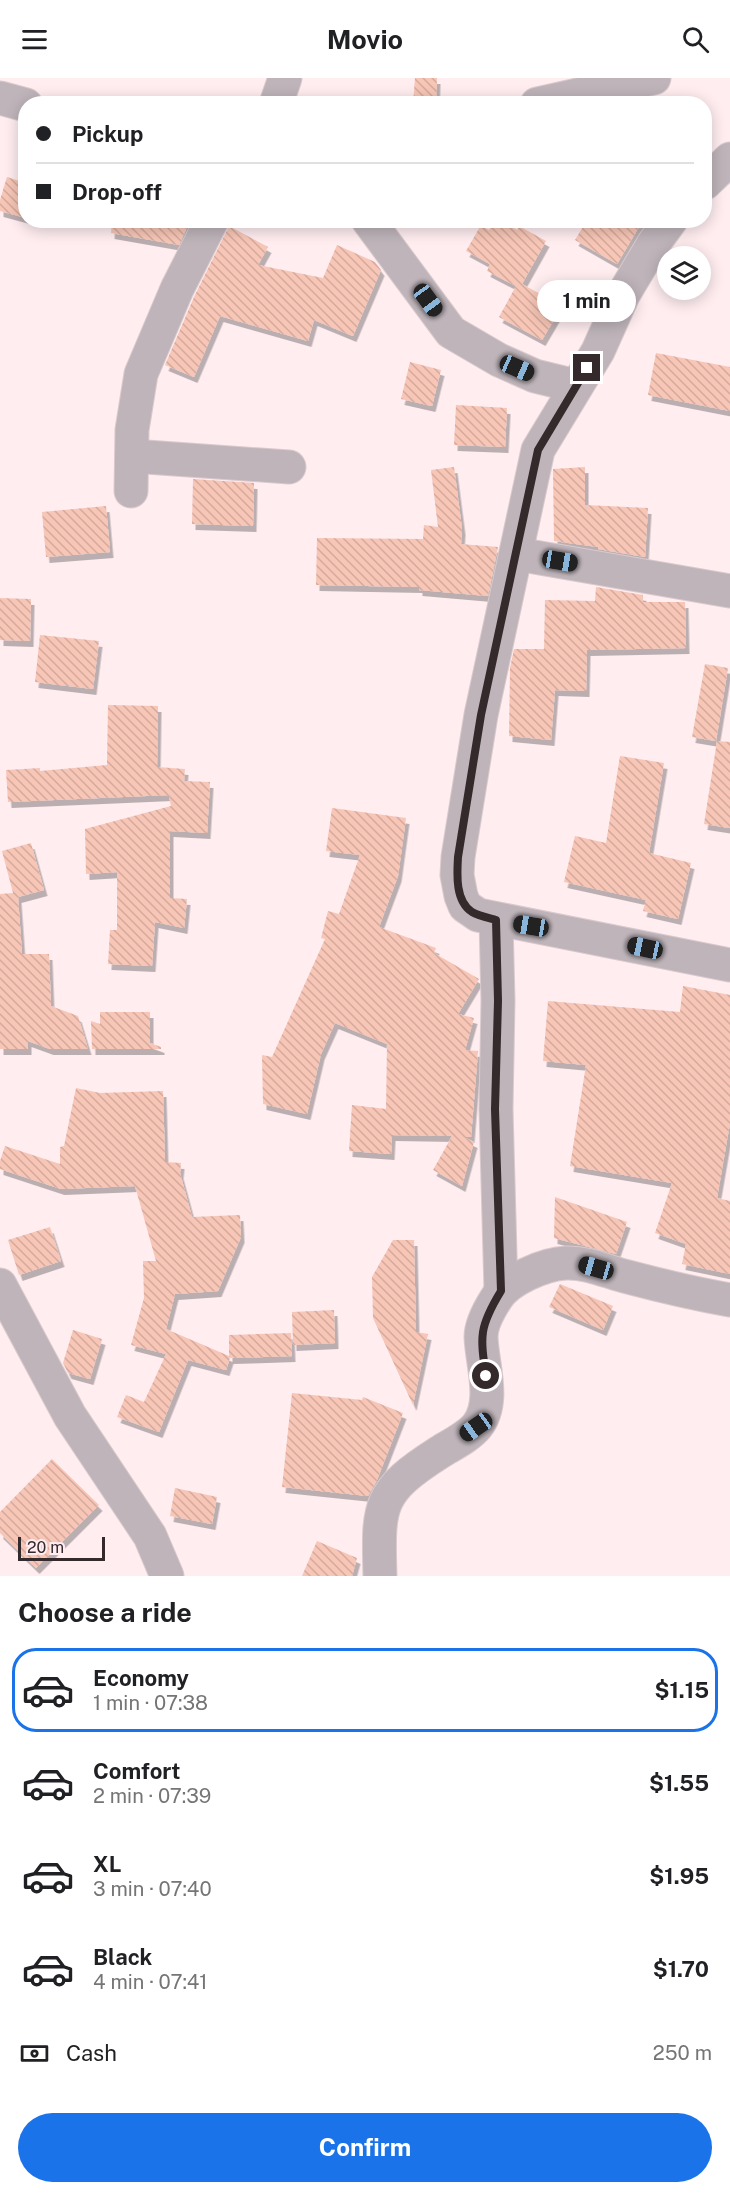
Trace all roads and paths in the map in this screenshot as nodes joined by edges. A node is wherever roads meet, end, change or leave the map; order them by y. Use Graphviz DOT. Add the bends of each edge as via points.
graph roads {
  1 [pos="285,78"];
  2 [pos="536,78"];
  3 [pos="654,78"];
  4 [pos="279,96"];
  5 [pos="538,96"];
  6 [pos="571,96"];
  7 [pos="0,98"];
  8 [pos="18,103"];
  9 [pos="730,159"];
  10 [pos="712,176"];
  11 [pos="208,228"];
  12 [pos="374,228"];
  13 [pos="665,228"];
  14 [pos="576,386"];
  15 [pos="132,456"];
  16 [pos="289,466"];
  17 [pos="131,491"];
  18 [pos="517,554"];
  19 [pos="730,591"];
  20 [pos="496,920"];
  21 [pos="730,965"];
  22 [pos="0,1285"];
  23 [pos="501,1291"];
  24 [pos="730,1300"];
  25 [pos="167,1576"];
  26 [pos="380,1576"];
  1 -- 4 [label="street"];
  2 -- 5 [label="street"];
  3 -- 6 [label="street"];
  7 -- 8 [label="street"];
  9 -- 10 [label="street"];
  11 -- 15 [label="street" via="141,374"];
  12 -- 14 [label="street" via="451,332 535,376"];
  13 -- 14 [label="street" via="623,295 598,351"];
  14 -- 18 [label="street" via="538,450"];
  15 -- 16 [label="street"];
  15 -- 17 [label="street"];
  18 -- 19 [label="street"];
  18 -- 20 [label="street" via="481,715 458,857 457,875 465,906"];
  20 -- 21 [label="street"];
  20 -- 23 [label="street" via="495,1109"];
  22 -- 25 [label="street" via="70,1416 150,1536"];
  23 -- 24 [label="street" via="522,1276 550,1266 580,1263"];
  23 -- 26 [label="street" via="481,1334 487,1392 483,1414 476,1427 397,1482 384,1501 379,1529"];
}
